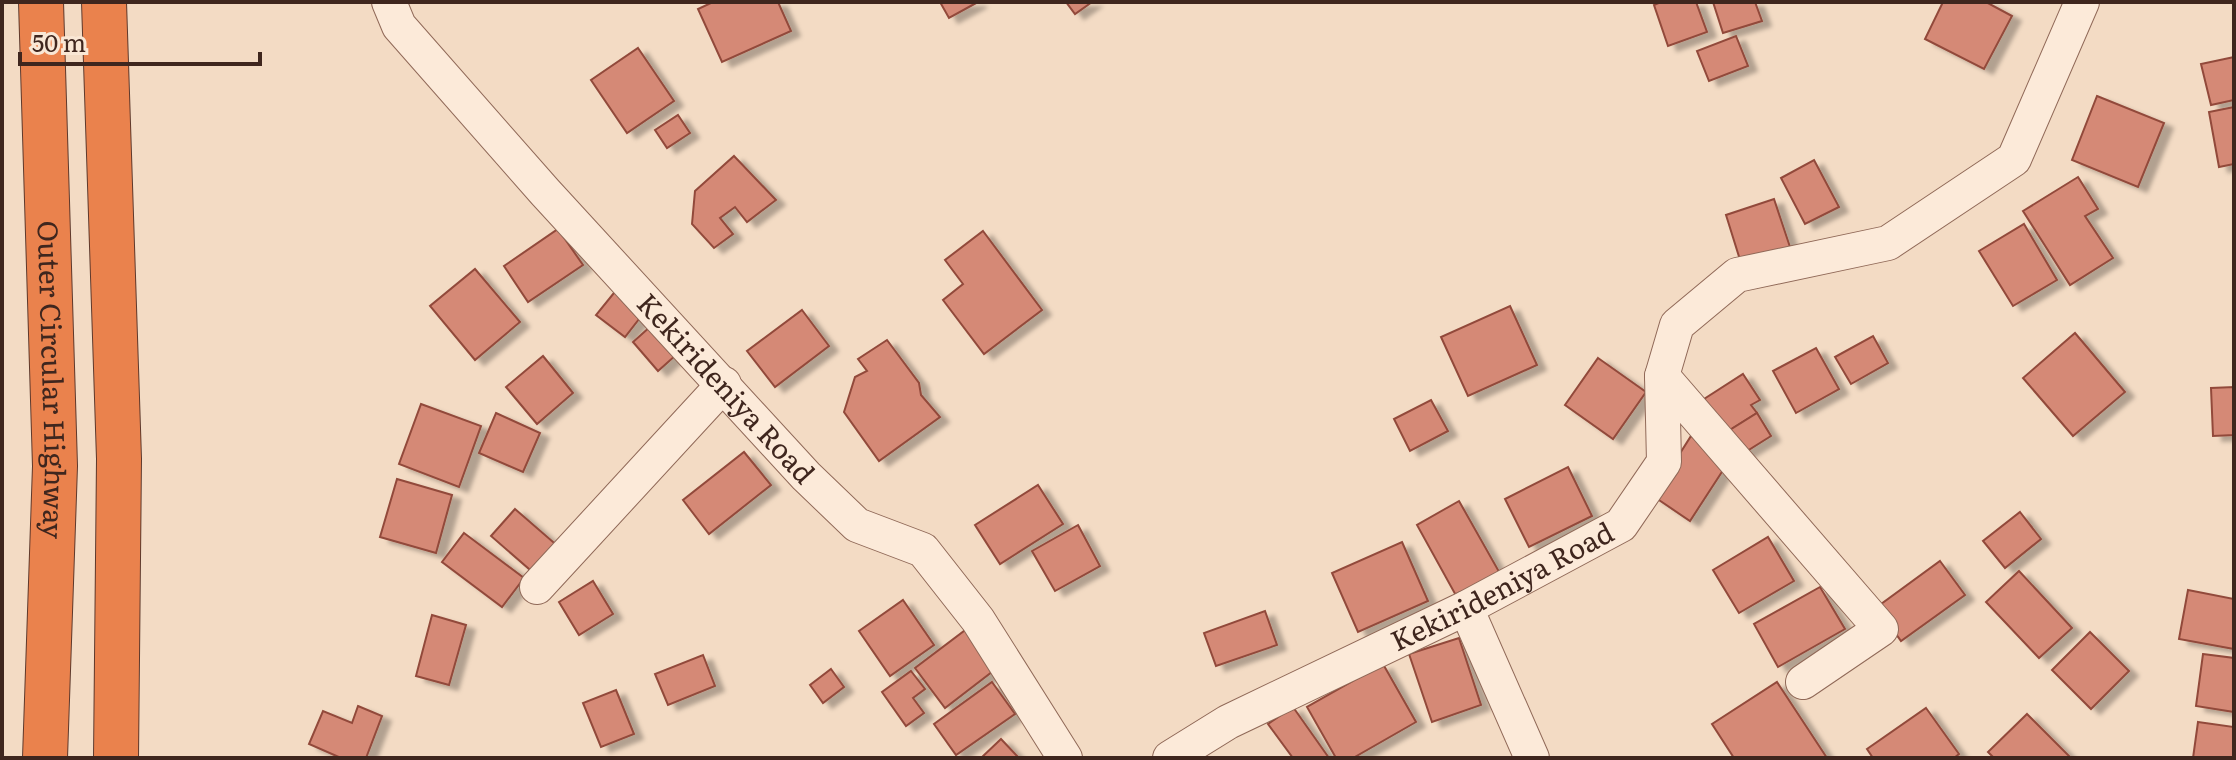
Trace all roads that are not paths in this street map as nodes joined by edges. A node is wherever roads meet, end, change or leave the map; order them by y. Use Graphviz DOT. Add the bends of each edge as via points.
graph roads {
  1 [pos="41,2"];
  2 [pos="104,2"];
  3 [pos="389,2"];
  4 [pos="2082,2"];
  5 [pos="1662,376"];
  6 [pos="724,384"];
  7 [pos="537,587"];
  8 [pos="1466,608"];
  9 [pos="1803,682"];
  10 [pos="45,758"];
  11 [pos="116,758"];
  12 [pos="1065,758"];
  13 [pos="1170,758"];
  14 [pos="1532,758"];
  1 -- 10 [label="highway, Outer Circular Highway" via="55,466"];
  2 -- 11 [label="highway" via="119,459"];
  3 -- 6 [label="street, Kekirideniya Road" via="399,26 430,62"];
  4 -- 5 [label="street, Kekirideniya Road" via="2014,159 1888,243 1737,275 1677,325"];
  5 -- 8 [label="street, Kekirideniya Road" via="1664,462 1621,525"];
  5 -- 9 [label="street" via="1881,629"];
  6 -- 7 [label="street"];
  6 -- 12 [label="street, Kekirideniya Road" via="857,525 923,550 978,620"];
  8 -- 13 [label="street, Kekirideniya Road" via="1228,722"];
  8 -- 14 [label="street"];
}
